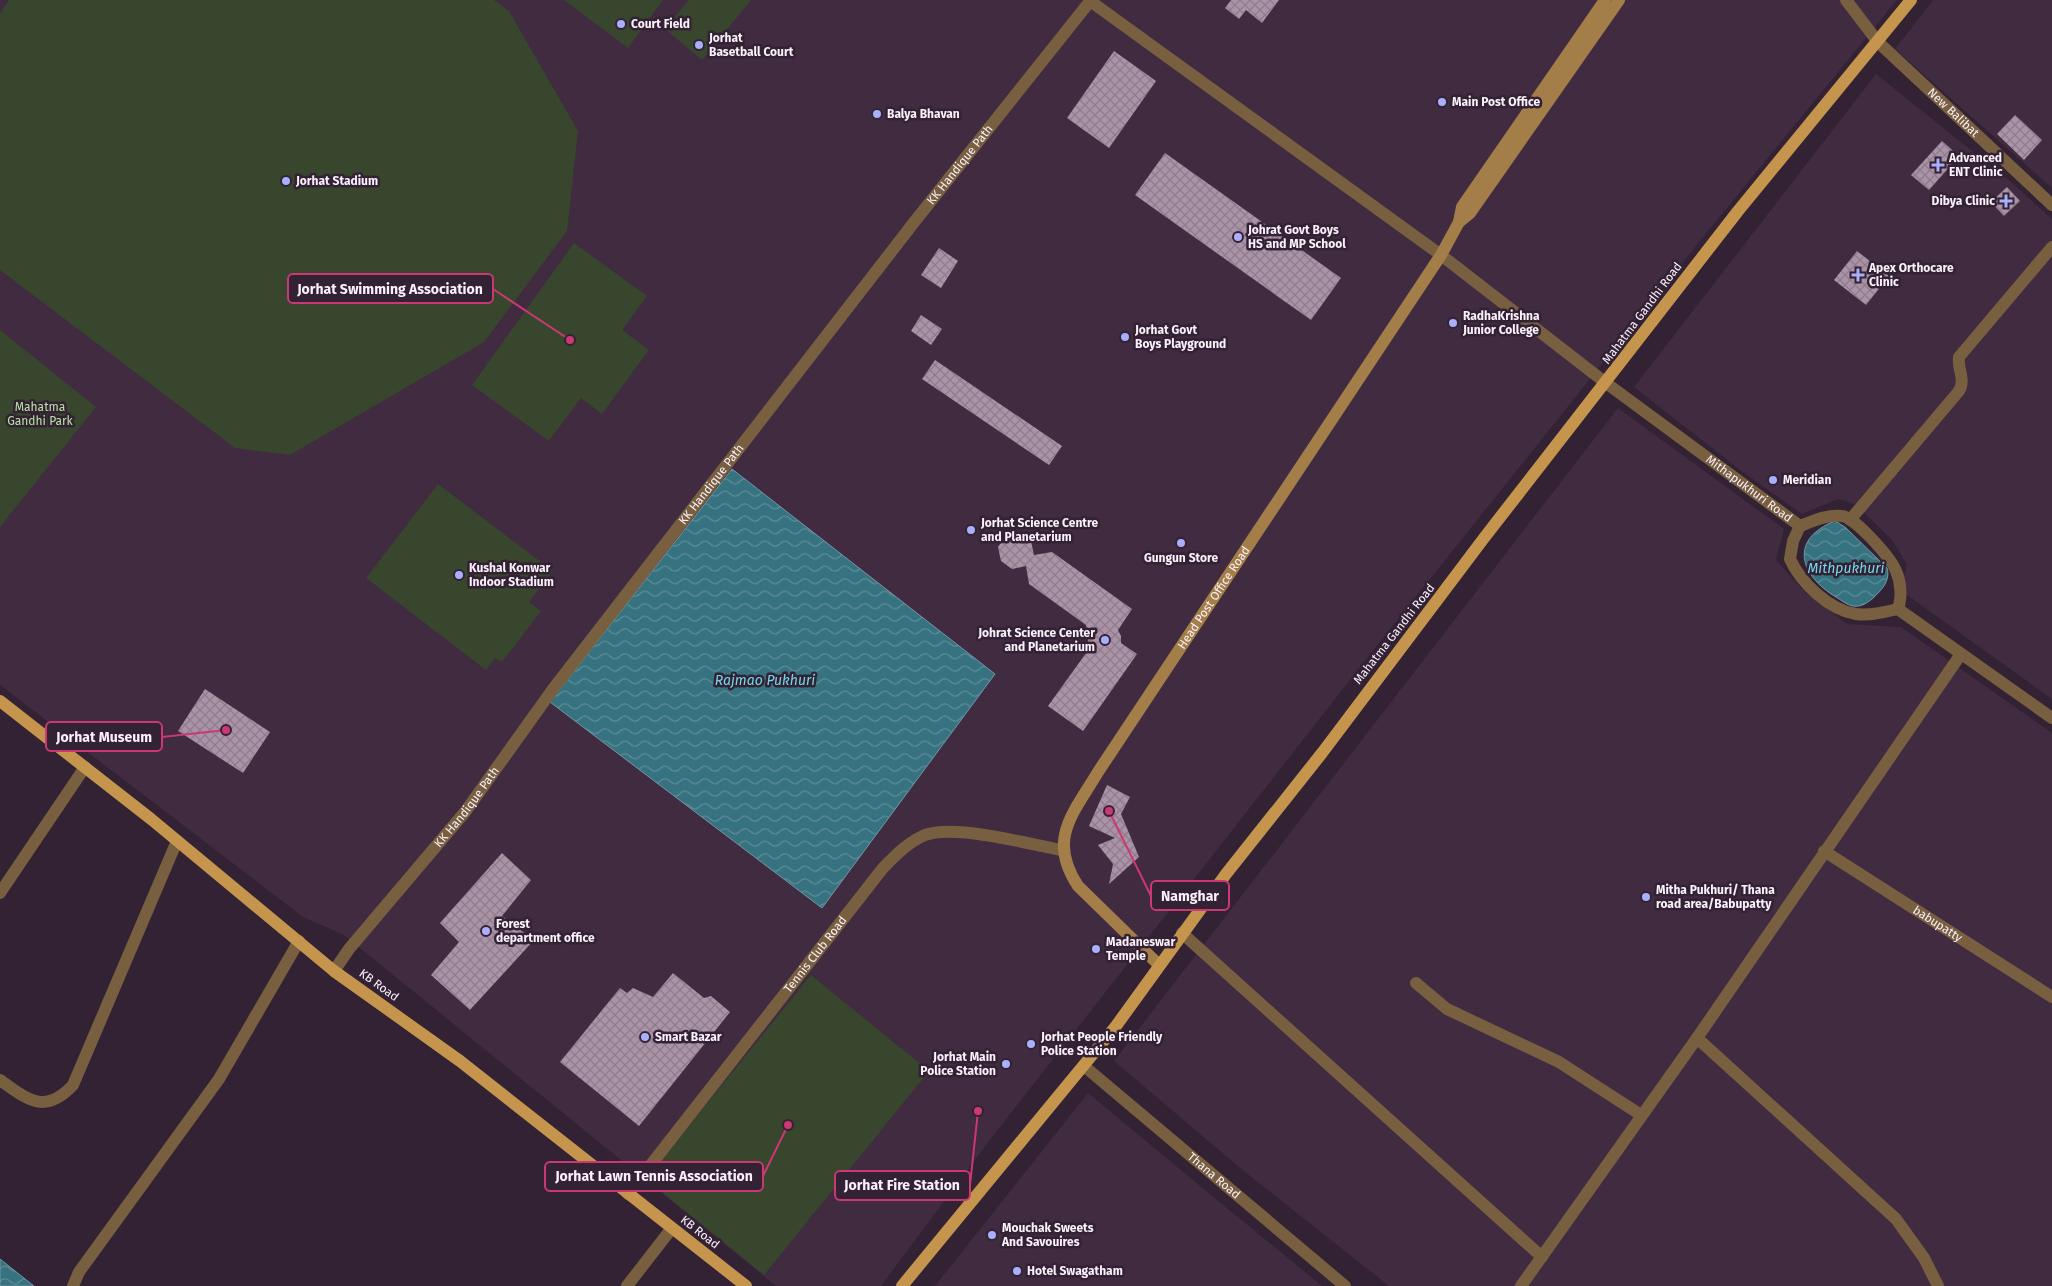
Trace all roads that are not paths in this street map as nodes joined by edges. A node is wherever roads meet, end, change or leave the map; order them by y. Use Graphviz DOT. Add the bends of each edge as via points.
graph roads {
  1 [pos="1605,0"];
  2 [pos="1619,0"];
  3 [pos="1846,0"];
  4 [pos="1911,0"];
  5 [pos="1090,1"];
  6 [pos="1878,42"];
  7 [pos="2052,205"];
  8 [pos="1458,222"];
  9 [pos="2052,247"];
  10 [pos="1441,254"];
  11 [pos="1606,383"];
  12 [pos="1850,520"];
  13 [pos="1800,526"];
  14 [pos="1898,609"];
  15 [pos="1961,654"];
  16 [pos="0,701"];
  17 [pos="2052,718"];
  18 [pos="85,767"];
  19 [pos="177,841"];
  20 [pos="1062,850"];
  21 [pos="1824,851"];
  22 [pos="0,893"];
  23 [pos="1182,933"];
  24 [pos="299,941"];
  25 [pos="1159,965"];
  26 [pos="334,970"];
  27 [pos="1416,983"];
  28 [pos="2052,997"];
  29 [pos="1697,1038"];
  30 [pos="1084,1066"];
  31 [pos="0,1080"];
  32 [pos="1641,1115"];
  33 [pos="628,1194"];
  34 [pos="672,1228"];
  35 [pos="1542,1257"];
  36 [pos="73,1286"];
  37 [pos="627,1286"];
  38 [pos="746,1286"];
  39 [pos="902,1286"];
  40 [pos="1345,1286"];
  41 [pos="1521,1286"];
  42 [pos="1938,1286"];
  1 -- 8 [label="street, Head Post Office Road" via="1462,207"];
  2 -- 8 [label="street, Head Post Office Road" via="1470,213"];
  3 -- 6 [label="street, New Balibat"];
  4 -- 6 [label="main road, Mahatma Gandhi Road"];
  5 -- 10 [label="street, Mithapukhuri Road"];
  5 -- 26 [label="street, KK Handique Path" via="915,221 553,689 465,812"];
  6 -- 7 [label="street, New Balibat"];
  6 -- 11 [label="main road, Mahatma Gandhi Road" via="1738,211"];
  8 -- 10 [label="street, Head Post Office Road"];
  9 -- 12 [label="street" via="1959,356 1963,383 1960,391"];
  10 -- 11 [label="street, Mithapukhuri Road"];
  10 -- 20 [label="street, Head Post Office Road" via="1098,772 1067,826"];
  11 -- 13 [label="street, Mithapukhuri Road"];
  11 -- 23 [label="main road, Mahatma Gandhi Road"];
  12 -- 13 [label="street" via="1833,516"];
  12 -- 14 [label="street" via="1875,543 1897,571 1901,600"];
  13 -- 14 [label="street, Mithapukhuri Road" via="1790,559 1819,595 1855,614 1878,614"];
  14 -- 15 [label="street"];
  15 -- 17 [label="street"];
  15 -- 21 [label="street"];
  16 -- 18 [label="main road, KB Road"];
  18 -- 19 [label="main road, KB Road"];
  18 -- 22 [label="street"];
  19 -- 24 [label="main road, KB Road"];
  19 -- 31 [label="street" via="73,1085 54,1101 42,1104"];
  20 -- 25 [label="street" via="1078,886"];
  20 -- 33 [label="street, Tennis Club Road" via="951,831 926,835 902,849 883,868"];
  21 -- 28 [label="street, babupatty"];
  21 -- 29 [label="street"];
  23 -- 25 [label="main road, Mahatma Gandhi Road"];
  23 -- 35 [label="street"];
  24 -- 26 [label="main road, KB Road"];
  24 -- 36 [label="street" via="214,1086 79,1272"];
  25 -- 30 [label="main road, Mahatma Gandhi Road"];
  26 -- 33 [label="main road, KB Road" via="460,1061"];
  27 -- 32 [label="street" via="1447,1009 1559,1062"];
  29 -- 32 [label="street"];
  29 -- 42 [label="street" via="1891,1213 1907,1232"];
  30 -- 39 [label="main road, Mahatma Gandhi Road"];
  30 -- 40 [label="street, Thana Road"];
  32 -- 35 [label="street"];
  33 -- 34 [label="main road, KB Road"];
  34 -- 37 [label="street"];
  34 -- 38 [label="main road, KB Road"];
  35 -- 41 [label="street"];
}
